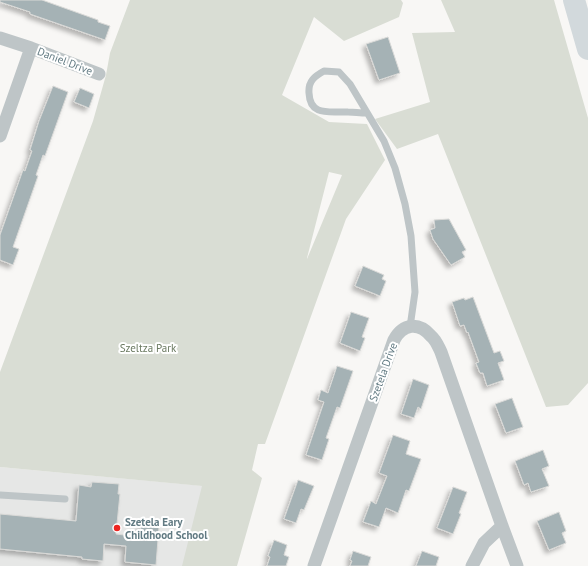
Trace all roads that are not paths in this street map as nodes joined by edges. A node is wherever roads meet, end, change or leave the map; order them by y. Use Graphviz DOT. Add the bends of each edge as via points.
graph roads {
  1 [pos="574,0"];
  2 [pos="0,38"];
  3 [pos="31,48"];
  4 [pos="588,49"];
  5 [pos="99,74"];
  6 [pos="367,113"];
  7 [pos="0,136"];
  8 [pos="410,326"];
  9 [pos="0,495"];
  10 [pos="65,499"];
  11 [pos="502,526"];
  12 [pos="314,566"];
  13 [pos="472,566"];
  14 [pos="517,566"];
  1 -- 4 [label="highway"];
  2 -- 3 [label="street, Daniel Drive"];
  3 -- 5 [label="street, Daniel Drive"];
  3 -- 7 [label="street, Daniel Drive"];
  6 -- 6 [label="lane" via="350,84 339,72 324,71 312,78 310,101 318,110 331,113"];
  6 -- 8 [label="lane" via="384,141 405,204 411,236 415,292"];
  8 -- 11 [label="street" via="418,327 436,341"];
  8 -- 12 [label="street, Szetela Drive" via="398,333 394,340"];
  9 -- 10 [label="lane"];
  11 -- 13 [label="street" via="484,543"];
  11 -- 14 [label="street"];
}
